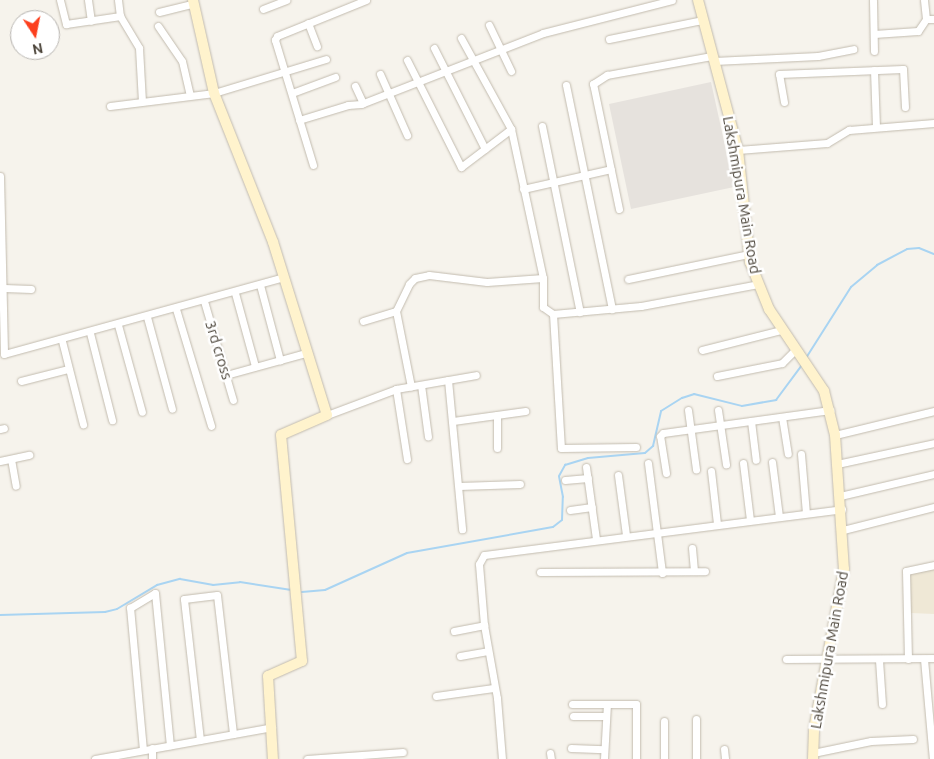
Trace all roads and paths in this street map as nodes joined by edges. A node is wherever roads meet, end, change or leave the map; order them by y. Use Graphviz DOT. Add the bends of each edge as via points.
graph roads {
  1 [pos="60,0"];
  2 [pos="88,0"];
  3 [pos="118,0"];
  4 [pos="286,0"];
  5 [pos="366,0"];
  6 [pos="672,0"];
  7 [pos="698,0"];
  8 [pos="873,0"];
  9 [pos="924,0"];
  10 [pos="194,2"];
  11 [pos="263,9"];
  12 [pos="159,12"];
  13 [pos="120,16"];
  14 [pos="930,19"];
  15 [pos="702,20"];
  16 [pos="91,21"];
  17 [pos="308,23"];
  18 [pos="489,25"];
  19 [pos="158,26"];
  20 [pos="874,34"];
  21 [pos="461,38"];
  22 [pos="609,39"];
  23 [pos="316,46"];
  24 [pos="501,47"];
  25 [pos="434,48"];
  26 [pos="853,49"];
  27 [pos="874,51"];
  28 [pos="472,58"];
  29 [pos="713,58"];
  30 [pos="326,59"];
  31 [pos="407,60"];
  32 [pos="444,70"];
  33 [pos="874,70"];
  34 [pos="511,71"];
  35 [pos="285,73"];
  36 [pos="380,74"];
  37 [pos="335,77"];
  38 [pos="416,81"];
  39 [pos="566,85"];
  40 [pos="355,86"];
  41 [pos="214,93"];
  42 [pos="292,93"];
  43 [pos="388,93"];
  44 [pos="190,95"];
  45 [pos="142,101"];
  46 [pos="784,102"];
  47 [pos="363,104"];
  48 [pos="110,106"];
  49 [pos="905,107"];
  50 [pos="299,120"];
  51 [pos="934,123"];
  52 [pos="542,126"];
  53 [pos="876,128"];
  54 [pos="511,129"];
  55 [pos="407,134"];
  56 [pos="484,149"];
  57 [pos="738,150"];
  58 [pos="313,165"];
  59 [pos="611,169"];
  60 [pos="584,175"];
  61 [pos="0,176"];
  62 [pos="554,182"];
  63 [pos="523,188"];
  64 [pos="619,209"];
  65 [pos="749,254"];
  66 [pos="283,277"];
  67 [pos="543,278"];
  68 [pos="628,279"];
  69 [pos="758,284"];
  70 [pos="260,285"];
  71 [pos="4,288"];
  72 [pos="31,289"];
  73 [pos="235,293"];
  74 [pos="204,301"];
  75 [pos="176,309"];
  76 [pos="612,309"];
  77 [pos="396,311"];
  78 [pos="580,312"];
  79 [pos="553,314"];
  80 [pos="147,317"];
  81 [pos="363,321"];
  82 [pos="118,325"];
  83 [pos="781,330"];
  84 [pos="90,333"];
  85 [pos="62,341"];
  86 [pos="702,350"];
  87 [pos="796,351"];
  88 [pos="306,352"];
  89 [pos="280,360"];
  90 [pos="255,366"];
  91 [pos="68,369"];
  92 [pos="226,375"];
  93 [pos="476,375"];
  94 [pos="717,376"];
  95 [pos="21,380"];
  96 [pos="448,380"];
  97 [pos="421,385"];
  98 [pos="411,387"];
  99 [pos="396,389"];
  100 [pos="233,400"];
  101 [pos="172,409"];
  102 [pos="688,410"];
  103 [pos="718,410"];
  104 [pos="830,410"];
  105 [pos="525,411"];
  106 [pos="934,411"];
  107 [pos="142,412"];
  108 [pos="327,415"];
  109 [pos="497,415"];
  110 [pos="782,417"];
  111 [pos="112,420"];
  112 [pos="452,421"];
  113 [pos="751,421"];
  114 [pos="83,424"];
  115 [pos="720,425"];
  116 [pos="210,426"];
  117 [pos="690,429"];
  118 [pos="835,434"];
  119 [pos="428,438"];
  120 [pos="934,443"];
  121 [pos="636,447"];
  122 [pos="497,448"];
  123 [pos="788,454"];
  124 [pos="800,454"];
  125 [pos="29,455"];
  126 [pos="11,459"];
  127 [pos="407,459"];
  128 [pos="756,460"];
  129 [pos="0,461"];
  130 [pos="743,462"];
  131 [pos="772,462"];
  132 [pos="648,463"];
  133 [pos="726,464"];
  134 [pos="837,464"];
  135 [pos="586,467"];
  136 [pos="696,470"];
  137 [pos="710,471"];
  138 [pos="666,473"];
  139 [pos="934,474"];
  140 [pos="618,475"];
  141 [pos="588,478"];
  142 [pos="566,480"];
  143 [pos="520,484"];
  144 [pos="16,486"];
  145 [pos="459,486"];
  146 [pos="840,496"];
  147 [pos="592,507"];
  148 [pos="934,507"];
  149 [pos="842,509"];
  150 [pos="570,510"];
  151 [pos="806,513"];
  152 [pos="779,517"];
  153 [pos="750,520"];
  154 [pos="717,524"];
  155 [pos="462,529"];
  156 [pos="843,530"];
  157 [pos="657,532"];
  158 [pos="626,535"];
  159 [pos="596,539"];
  160 [pos="692,548"];
  161 [pos="934,565"];
  162 [pos="694,571"];
  163 [pos="704,571"];
  164 [pos="540,572"];
  165 [pos="662,573"];
  166 [pos="484,625"];
  167 [pos="454,630"];
  168 [pos="488,651"];
  169 [pos="460,656"];
  170 [pos="924,658"];
  171 [pos="934,658"];
  172 [pos="786,659"];
  173 [pos="908,659"];
  174 [pos="879,660"];
  175 [pos="829,661"];
  176 [pos="493,688"];
  177 [pos="436,696"];
  178 [pos="572,704"];
  179 [pos="607,704"];
  180 [pos="882,704"];
  181 [pos="573,716"];
  182 [pos="606,716"];
  183 [pos="696,719"];
  184 [pos="664,720"];
  185 [pos="272,726"];
  186 [pos="233,734"];
  187 [pos="913,739"];
  188 [pos="200,740"];
  189 [pos="170,745"];
  190 [pos="152,748"];
  191 [pos="571,748"];
  192 [pos="604,749"];
  193 [pos="724,749"];
  194 [pos="143,750"];
  195 [pos="403,752"];
  196 [pos="813,756"];
  197 [pos="119,757"];
  198 [pos="98,759"];
  199 [pos="152,759"];
  200 [pos="273,759"];
  201 [pos="307,759"];
  202 [pos="502,759"];
  203 [pos="604,759"];
  204 [pos="636,759"];
  205 [pos="664,759"];
  206 [pos="696,759"];
  207 [pos="724,759"];
  208 [pos="933,759"];
  1 -- 16 [label="street" via="66,24"];
  2 -- 16 [label="street"];
  3 -- 13 [label="street"];
  4 -- 11 [label="street"];
  5 -- 17 [label="street"];
  6 -- 24 [label="street"];
  7 -- 15 [label="street, Lakshmipura Main Road"];
  8 -- 20 [label="street"];
  9 -- 14 [label="street"];
  10 -- 12 [label="street"];
  10 -- 41 [label="street"];
  13 -- 16 [label="street"];
  13 -- 45 [label="street" via="139,48"];
  14 -- 20 [label="street" via="918,31"];
  15 -- 22 [label="street"];
  15 -- 29 [label="street, Lakshmipura Main Road"];
  17 -- 23 [label="street"];
  17 -- 35 [label="street" via="277,36 276,47"];
  18 -- 24 [label="street"];
  19 -- 44 [label="street" via="182,61"];
  20 -- 27 [label="street"];
  21 -- 28 [label="street"];
  24 -- 28 [label="street"];
  24 -- 34 [label="street"];
  25 -- 32 [label="street"];
  26 -- 29 [label="street" via="818,56"];
  28 -- 32 [label="street"];
  28 -- 54 [label="street"];
  29 -- 57 [label="street, Lakshmipura Main Road"];
  29 -- 59 [label="street" via="607,75 593,84"];
  30 -- 35 [label="street"];
  31 -- 38 [label="street"];
  32 -- 38 [label="street"];
  32 -- 56 [label="street"];
  33 -- 46 [label="street" via="779,74"];
  33 -- 49 [label="street" via="903,69"];
  33 -- 53 [label="street"];
  35 -- 41 [label="street"];
  35 -- 42 [label="street"];
  36 -- 43 [label="street"];
  37 -- 42 [label="street"];
  38 -- 43 [label="street"];
  38 -- 56 [label="street" via="461,167"];
  39 -- 60 [label="street"];
  40 -- 47 [label="street"];
  41 -- 44 [label="street"];
  41 -- 66 [label="street" via="273,242"];
  42 -- 50 [label="street"];
  43 -- 47 [label="street"];
  43 -- 55 [label="street"];
  44 -- 45 [label="street"];
  45 -- 48 [label="street"];
  47 -- 50 [label="street" via="348,105"];
  50 -- 58 [label="street"];
  51 -- 53 [label="street"];
  52 -- 62 [label="street"];
  53 -- 57 [label="street" via="849,130 827,143"];
  54 -- 56 [label="street"];
  54 -- 63 [label="street"];
  57 -- 65 [label="street, Lakshmipura Main Road"];
  59 -- 60 [label="street"];
  59 -- 64 [label="street"];
  60 -- 62 [label="street"];
  60 -- 76 [label="street"];
  61 -- 71 [label="street"];
  62 -- 63 [label="street"];
  62 -- 78 [label="street"];
  63 -- 67 [label="street"];
  65 -- 68 [label="street"];
  65 -- 69 [label="street, Lakshmipura Main Road"];
  66 -- 70 [label="street"];
  66 -- 88 [label="street"];
  67 -- 77 [label="street" via="487,282 444,275 422,277 409,284"];
  67 -- 79 [label="street" via="543,307"];
  69 -- 76 [label="street"];
  69 -- 83 [label="street, Lakshmipura Main Road"];
  70 -- 73 [label="street"];
  70 -- 89 [label="street"];
  71 -- 72 [label="street"];
  71 -- 85 [label="street" via="4,354"];
  73 -- 74 [label="street"];
  73 -- 90 [label="street"];
  74 -- 75 [label="street"];
  74 -- 92 [label="street, 3rd cross"];
  75 -- 80 [label="street"];
  75 -- 116 [label="street"];
  76 -- 78 [label="street"];
  77 -- 81 [label="street"];
  77 -- 98 [label="street"];
  78 -- 79 [label="street"];
  79 -- 121 [label="street" via="561,448"];
  80 -- 82 [label="street"];
  80 -- 101 [label="street"];
  82 -- 84 [label="street"];
  82 -- 107 [label="street"];
  83 -- 86 [label="street"];
  83 -- 87 [label="street, Lakshmipura Main Road"];
  84 -- 85 [label="street"];
  84 -- 111 [label="street"];
  85 -- 91 [label="street"];
  87 -- 94 [label="street" via="782,363"];
  87 -- 104 [label="street, Lakshmipura Main Road" via="815,376"];
  88 -- 89 [label="street"];
  88 -- 108 [label="street"];
  89 -- 90 [label="street"];
  90 -- 92 [label="street"];
  91 -- 95 [label="street"];
  91 -- 114 [label="street"];
  92 -- 100 [label="street, 3rd cross"];
  93 -- 96 [label="street"];
  96 -- 97 [label="street"];
  96 -- 112 [label="street"];
  97 -- 98 [label="street"];
  97 -- 119 [label="street"];
  98 -- 99 [label="street"];
  99 -- 108 [label="street"];
  99 -- 127 [label="street"];
  102 -- 117 [label="street"];
  103 -- 115 [label="street"];
  104 -- 110 [label="street"];
  104 -- 118 [label="street, Lakshmipura Main Road"];
  105 -- 109 [label="street"];
  106 -- 118 [label="street"];
  108 -- 185 [label="street" via="280,435 302,660 268,676"];
  109 -- 112 [label="street"];
  109 -- 122 [label="street"];
  110 -- 113 [label="street"];
  110 -- 123 [label="street"];
  112 -- 145 [label="street"];
  113 -- 115 [label="street"];
  113 -- 128 [label="street"];
  115 -- 117 [label="street"];
  115 -- 133 [label="street"];
  117 -- 136 [label="street"];
  117 -- 138 [label="street" via="660,436"];
  118 -- 134 [label="street, Lakshmipura Main Road"];
  120 -- 134 [label="street"];
  124 -- 151 [label="street"];
  125 -- 126 [label="street"];
  126 -- 129 [label="street"];
  126 -- 144 [label="street"];
  130 -- 153 [label="street"];
  131 -- 152 [label="street"];
  132 -- 157 [label="street"];
  134 -- 146 [label="street, Lakshmipura Main Road"];
  135 -- 141 [label="street"];
  137 -- 154 [label="street"];
  139 -- 146 [label="street"];
  140 -- 158 [label="street"];
  141 -- 142 [label="street"];
  141 -- 147 [label="street"];
  143 -- 145 [label="street"];
  145 -- 155 [label="street"];
  146 -- 149 [label="street, Lakshmipura Main Road"];
  147 -- 150 [label="street"];
  147 -- 159 [label="street"];
  148 -- 156 [label="street"];
  149 -- 151 [label="street"];
  149 -- 156 [label="street, Lakshmipura Main Road"];
  151 -- 152 [label="street"];
  152 -- 153 [label="street"];
  153 -- 154 [label="street"];
  154 -- 157 [label="street"];
  156 -- 175 [label="street, Lakshmipura Main Road" via="843,574"];
  157 -- 158 [label="street"];
  157 -- 165 [label="street"];
  158 -- 159 [label="street"];
  159 -- 166 [label="street" via="484,555 479,564"];
  160 -- 162 [label="street"];
  161 -- 173 [label="street" via="906,571"];
  162 -- 163 [label="street"];
  162 -- 165 [label="street"];
  164 -- 165 [label="street"];
  166 -- 167 [label="street"];
  166 -- 168 [label="street"];
  168 -- 169 [label="street"];
  168 -- 176 [label="street"];
  170 -- 171 [label="street"];
  170 -- 173 [label="street"];
  170 -- 208 [label="street"];
  172 -- 175 [label="street"];
  173 -- 174 [label="street"];
  174 -- 175 [label="street"];
  174 -- 180 [label="street"];
  175 -- 196 [label="street, Lakshmipura Main Road" via="814,730"];
  176 -- 177 [label="street"];
  176 -- 202 [label="street" via="500,723"];
  178 -- 179 [label="street"];
  179 -- 182 [label="street"];
  179 -- 204 [label="street" via="636,704"];
  181 -- 182 [label="street"];
  182 -- 192 [label="street"];
  183 -- 206 [label="street"];
  184 -- 205 [label="street"];
  185 -- 186 [label="street"];
  185 -- 200 [label="street"];
  186 -- 188 [label="street"];
  186 -- 188 [label="street" via="217,595 184,599"];
  187 -- 196 [label="street" via="871,741"];
  188 -- 189 [label="street"];
  189 -- 190 [label="street"];
  189 -- 194 [label="street" via="154,593 130,608"];
  190 -- 194 [label="street"];
  190 -- 199 [label="street"];
  191 -- 192 [label="street"];
  192 -- 203 [label="street"];
  193 -- 207 [label="street"];
  194 -- 197 [label="street"];
  195 -- 201 [label="street"];
  197 -- 198 [label="street"];
}
